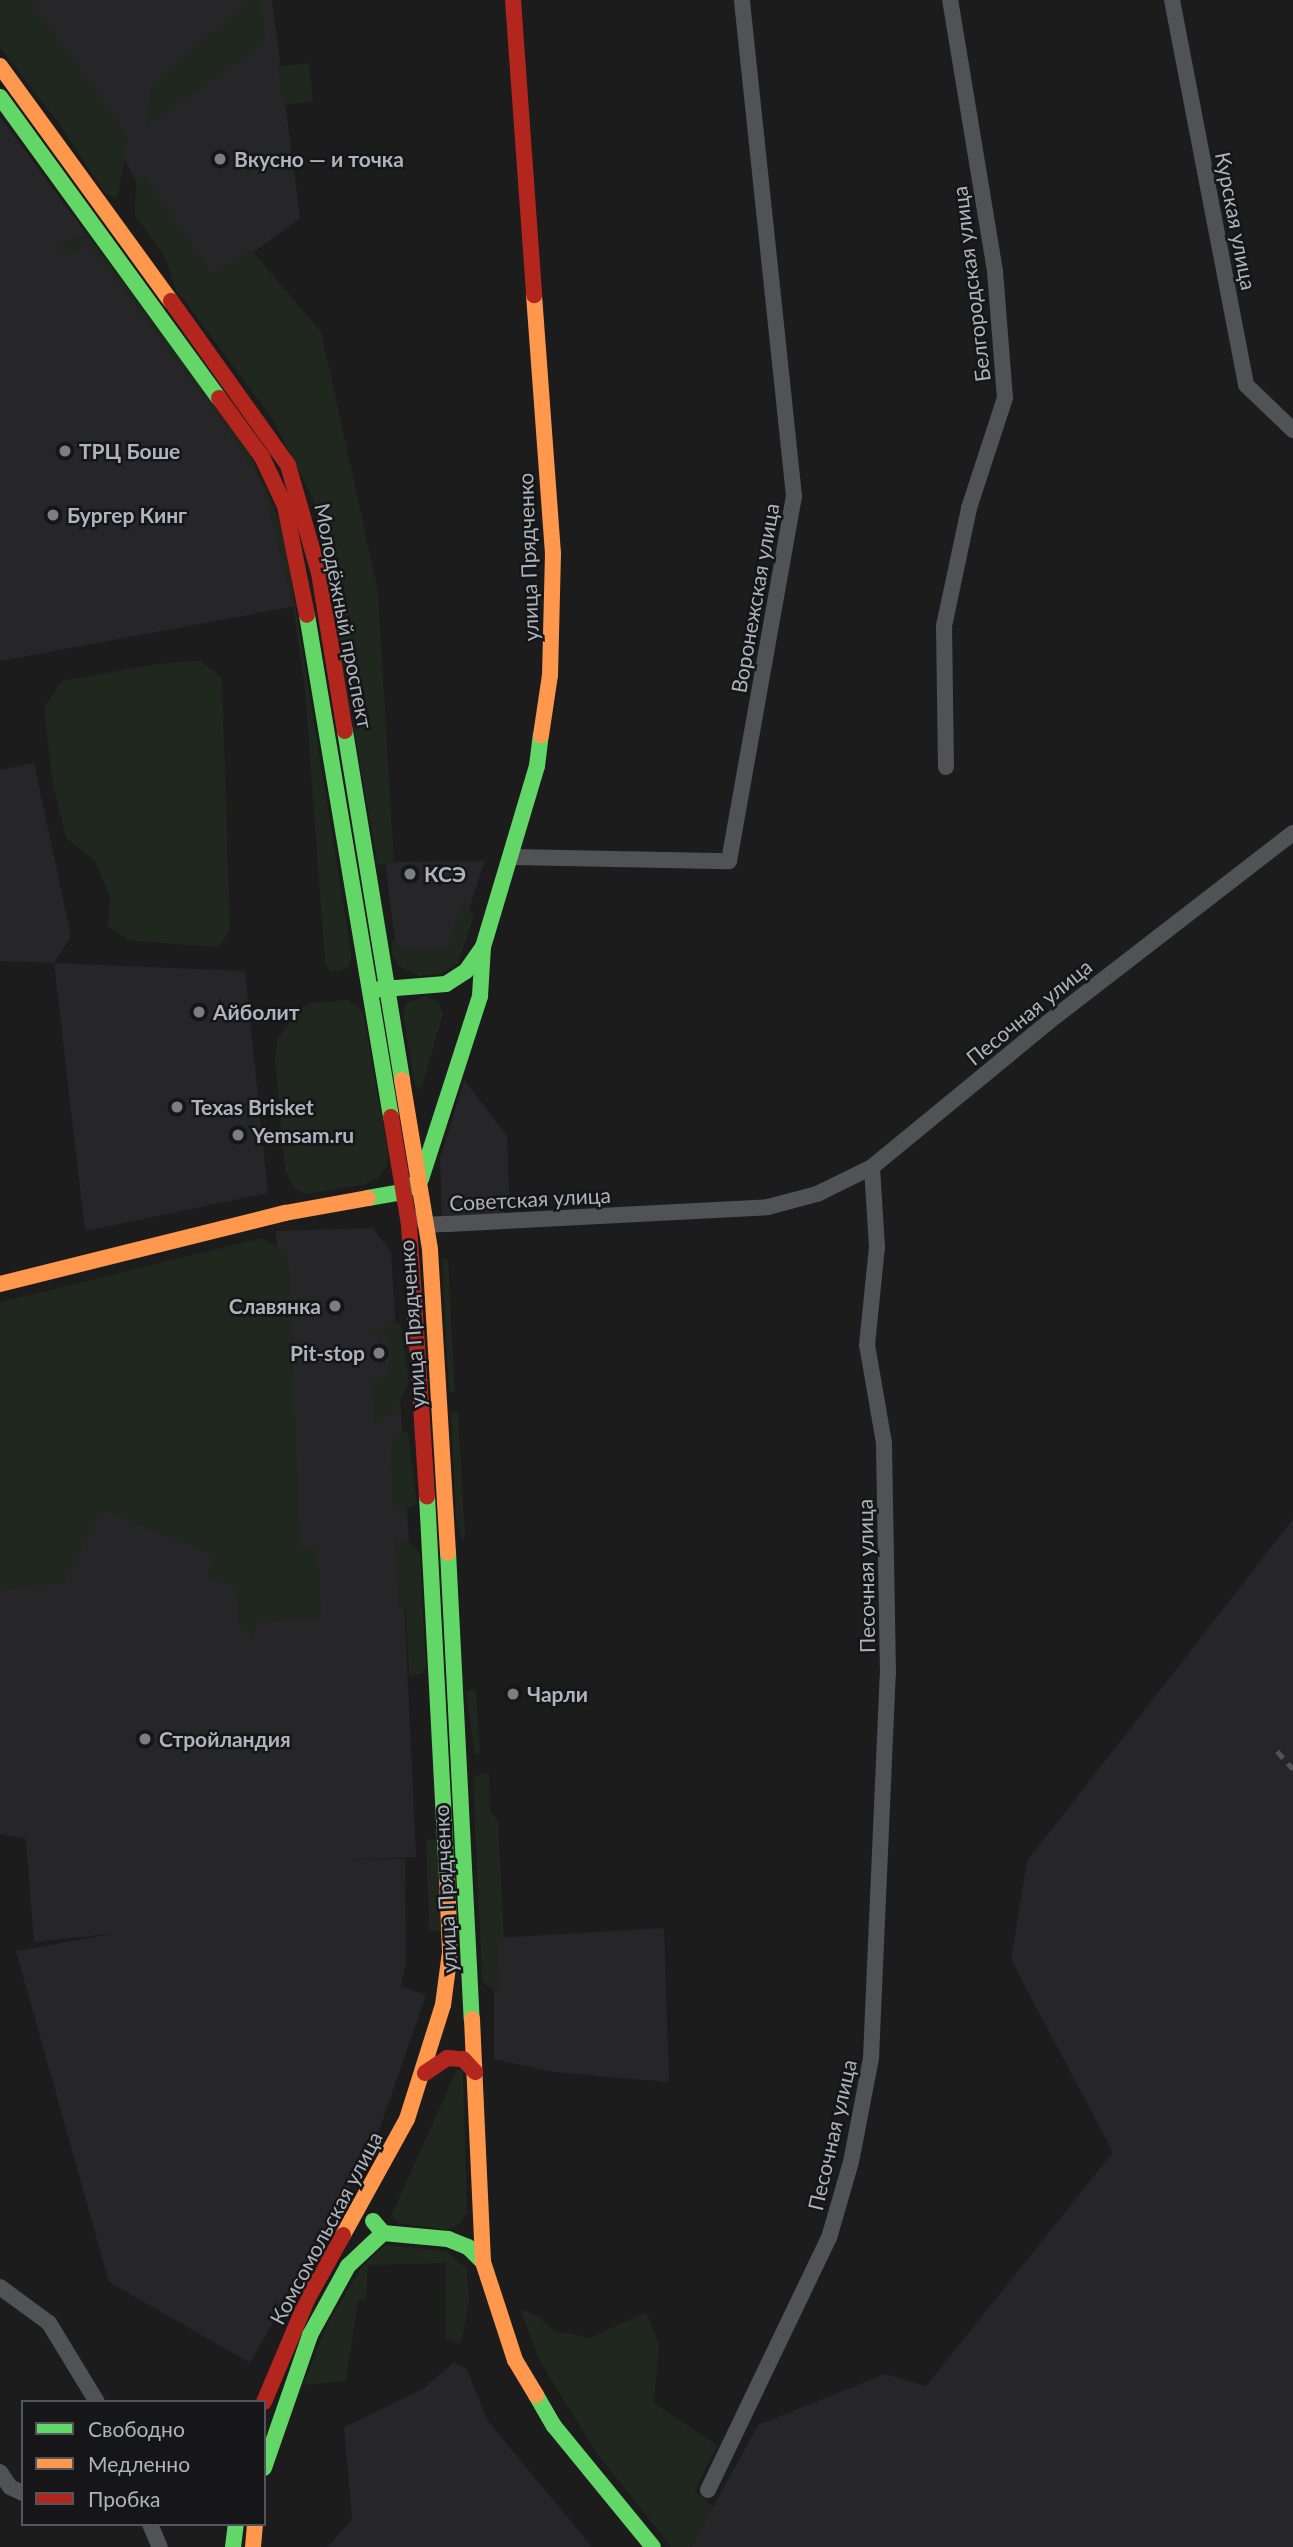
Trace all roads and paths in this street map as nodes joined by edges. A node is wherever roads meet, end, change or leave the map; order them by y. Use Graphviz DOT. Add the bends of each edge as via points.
graph roads {
  1 [pos="513,0"];
  2 [pos="742,0"];
  3 [pos="950,0"];
  4 [pos="1172,0"];
  5 [pos="0,66"];
  6 [pos="0,97"];
  7 [pos="1293,430"];
  8 [pos="946,766"];
  9 [pos="1293,833"];
  10 [pos="512,857"];
  11 [pos="483,947"];
  12 [pos="379,989"];
  13 [pos="872,1167"];
  14 [pos="421,1180"];
  15 [pos="403,1192"];
  16 [pos="426,1225"];
  17 [pos="0,1284"];
  18 [pos="442,1758"];
  19 [pos="461,1758"];
  20 [pos="475,2072"];
  21 [pos="425,2073"];
  22 [pos="365,2202"];
  23 [pos="481,2216"];
  24 [pos="383,2233"];
  25 [pos="448,2239"];
  26 [pos="483,2262"];
  27 [pos="0,2287"];
  28 [pos="96,2400"];
  29 [pos="265,2400"];
  30 [pos="266,2461"];
  31 [pos="0,2472"];
  32 [pos="16,2490"];
  33 [pos="708,2490"];
  34 [pos="151,2526"];
  35 [pos="236,2526"];
  36 [pos="254,2526"];
  37 [pos="160,2547"];
  38 [pos="233,2547"];
  39 [pos="253,2547"];
  40 [pos="653,2547"];
  1 -- 10 [label="main road, улица Прядченко" via="554,615 537,765"];
  2 -- 10 [label="street, Воронежская улица" via="794,496 729,861"];
  3 -- 8 [label="street, Белгородская улица" via="995,271 1005,398 969,508 944,626"];
  4 -- 7 [label="street, Курская улица" via="1246,385"];
  5 -- 12 [label="main road, Молодёжный проспект" via="288,465 303,505 318,573"];
  6 -- 12 [label="main road, Молодёжный проспект" via="262,457 285,506"];
  9 -- 13 [label="street, Песочная улица" via="1047,1023"];
  10 -- 11 [label="main road, улица Прядченко"];
  11 -- 12 [label="main road" via="466,971 446,984"];
  11 -- 14 [label="main road, улица Прядченко" via="480,996"];
  12 -- 14 [label="main road, Молодёжный проспект"];
  12 -- 15 [label="main road, Молодёжный проспект"];
  13 -- 16 [label="street, Советская улица" via="817,1194 768,1207"];
  13 -- 33 [label="street, Песочная улица" via="877,1247 867,1345 884,1443 888,1674 871,2058 851,2162 829,2238"];
  14 -- 15 [label="main road"];
  14 -- 16 [label="main road, улица Прядченко"];
  15 -- 16 [label="street, Советская улица"];
  15 -- 17 [label="main road" via="285,1213"];
  15 -- 18 [label="main road, улица Прядченко"];
  16 -- 19 [label="main road, улица Прядченко"];
  18 -- 19 [label="main road"];
  18 -- 21 [label="main road, улица Прядченко" via="450,1951 443,2005"];
  19 -- 20 [label="main road, улица Прядченко"];
  20 -- 21 [label="main road" via="463,2059 447,2058"];
  20 -- 23 [label="main road, улица Прядченко"];
  21 -- 22 [label="main road, Комсомольская улица"];
  22 -- 24 [label="main road" via="370,2218"];
  22 -- 29 [label="main road, Комсомольская улица" via="308,2298"];
  23 -- 25 [label="main road" via="468,2232"];
  23 -- 26 [label="main road, улица Прядченко"];
  24 -- 25 [label="main road"];
  24 -- 30 [label="main road, Комсомольская улица" via="348,2266 310,2335"];
  25 -- 26 [label="main road"];
  26 -- 40 [label="main road, улица Прядченко" via="515,2360 554,2427"];
  27 -- 28 [label="street" via="49,2323"];
  31 -- 32 [label="street"];
  34 -- 37 [label="street"];
  35 -- 38 [label="main road"];
  36 -- 39 [label="main road"];
}
